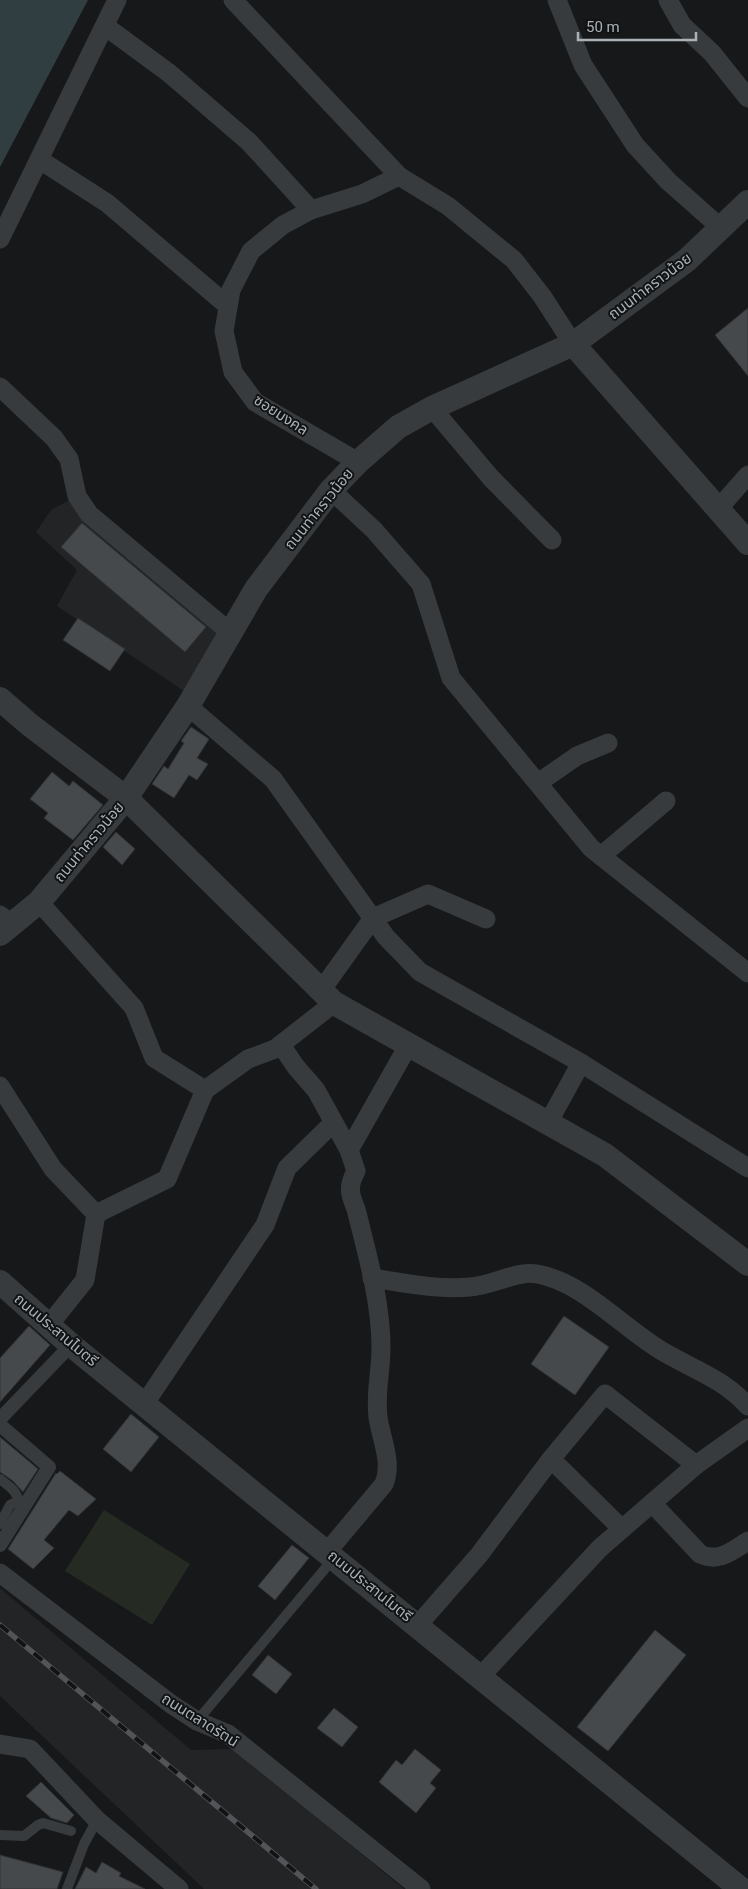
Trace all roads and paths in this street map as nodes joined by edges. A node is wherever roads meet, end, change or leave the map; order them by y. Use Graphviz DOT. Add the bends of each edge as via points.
graph roads {
  1 [pos="117,0"];
  2 [pos="233,0"];
  3 [pos="557,0"];
  4 [pos="668,0"];
  5 [pos="105,26"];
  6 [pos="748,98"];
  7 [pos="40,160"];
  8 [pos="399,176"];
  9 [pos="748,202"];
  10 [pos="312,210"];
  11 [pos="721,228"];
  12 [pos="0,239"];
  13 [pos="228,306"];
  14 [pos="573,344"];
  15 [pos="0,387"];
  16 [pos="432,408"];
  17 [pos="358,462"];
  18 [pos="748,475"];
  19 [pos="331,490"];
  20 [pos="718,509"];
  21 [pos="552,540"];
  22 [pos="748,543"];
  23 [pos="232,634"];
  24 [pos="0,699"];
  25 [pos="188,706"];
  26 [pos="608,742"];
  27 [pos="538,783"];
  28 [pos="126,798"];
  29 [pos="666,801"];
  30 [pos="601,856"];
  31 [pos="39,902"];
  32 [pos="373,918"];
  33 [pos="486,919"];
  34 [pos="4,924"];
  35 [pos="748,973"];
  36 [pos="327,998"];
  37 [pos="409,1044"];
  38 [pos="281,1045"];
  39 [pos="581,1062"];
  40 [pos="0,1086"];
  41 [pos="205,1090"];
  42 [pos="334,1123"];
  43 [pos="548,1123"];
  44 [pos="349,1150"];
  45 [pos="748,1168"];
  46 [pos="96,1214"];
  47 [pos="748,1264"];
  48 [pos="372,1278"];
  49 [pos="0,1282"];
  50 [pos="49,1325"];
  51 [pos="71,1344"];
  52 [pos="145,1403"];
  53 [pos="748,1406"];
  54 [pos="0,1419"];
  55 [pos="0,1425"];
  56 [pos="748,1428"];
  57 [pos="551,1458"];
  58 [pos="696,1465"];
  59 [pos="0,1479"];
  60 [pos="652,1503"];
  61 [pos="0,1524"];
  62 [pos="622,1529"];
  63 [pos="748,1540"];
  64 [pos="0,1545"];
  65 [pos="331,1555"];
  66 [pos="0,1573"];
  67 [pos="418,1625"];
  68 [pos="480,1677"];
  69 [pos="197,1721"];
  70 [pos="0,1744"];
  71 [pos="97,1820"];
  72 [pos="70,1831"];
  73 [pos="0,1835"];
  74 [pos="748,1878"];
  75 [pos="68,1889"];
  76 [pos="179,1889"];
  77 [pos="420,1889"];
  78 [pos="741,1889"];
  1 -- 5 [label="street"];
  2 -- 8 [label="street"];
  3 -- 11 [label="street" via="583,65 635,145 668,181"];
  4 -- 6 [label="street" via="682,25 712,53"];
  5 -- 7 [label="street"];
  5 -- 10 [label="street" via="169,73 249,142"];
  7 -- 12 [label="street"];
  7 -- 13 [label="street" via="107,204"];
  8 -- 10 [label="street, ซอยมงคล" via="362,194"];
  8 -- 14 [label="street" via="448,206 514,260"];
  9 -- 11 [label="street, ถนนท่าคราวน้อย"];
  10 -- 13 [label="street, ซอยมงคล" via="283,225 252,251 231,290"];
  11 -- 14 [label="street, ถนนท่าคราวน้อย" via="687,260"];
  13 -- 17 [label="street, ซอยมงคล" via="224,331 233,372 255,402"];
  14 -- 16 [label="street, ถนนท่าคราวน้อย"];
  14 -- 20 [label="street"];
  15 -- 23 [label="street" via="54,438 69,460 77,496 89,514"];
  16 -- 17 [label="street, ถนนท่าคราวน้อย" via="398,427"];
  16 -- 21 [label="street" via="491,478"];
  17 -- 19 [label="street, ถนนท่าคราวน้อย"];
  18 -- 20 [label="street"];
  19 -- 23 [label="street, ถนนท่าคราวน้อย" via="256,589"];
  19 -- 27 [label="street" via="374,530 421,584 451,678"];
  20 -- 22 [label="street"];
  23 -- 25 [label="street, ถนนท่าคราวน้อย"];
  24 -- 28 [label="street"];
  25 -- 28 [label="street, ถนนท่าคราวน้อย"];
  25 -- 32 [label="street" via="273,779"];
  26 -- 27 [label="street" via="577,756"];
  27 -- 30 [label="street"];
  28 -- 31 [label="street, ถนนท่าคราวน้อย"];
  28 -- 36 [label="street"];
  29 -- 30 [label="street"];
  30 -- 35 [label="street"];
  31 -- 34 [label="street, ถนนท่าคราวน้อย"];
  31 -- 41 [label="street" via="134,1008 154,1058"];
  32 -- 33 [label="street" via="428,894"];
  32 -- 36 [label="street"];
  32 -- 39 [label="street" via="420,972"];
  36 -- 37 [label="street"];
  36 -- 38 [label="street"];
  37 -- 43 [label="street"];
  37 -- 44 [label="street"];
  38 -- 41 [label="street" via="248,1059"];
  38 -- 42 [label="street" via="316,1090"];
  39 -- 43 [label="street"];
  39 -- 45 [label="street"];
  40 -- 46 [label="street" via="53,1169"];
  41 -- 46 [label="street" via="167,1179"];
  42 -- 44 [label="street"];
  42 -- 52 [label="street" via="287,1168 266,1225"];
  43 -- 47 [label="street" via="605,1155"];
  44 -- 48 [label="street" via="356,1171 349,1194 356,1209"];
  46 -- 50 [label="street" via="85,1280"];
  48 -- 53 [label="street" via="412,1285 471,1287 496,1283 520,1274 537,1274 592,1300 662,1351 716,1378"];
  48 -- 65 [label="street" via="381,1349 378,1416 389,1471 384,1484"];
  49 -- 50 [label="street, ถนนประสานไมตรี"];
  50 -- 51 [label="street, ถนนประสานไมตรี"];
  51 -- 52 [label="street, ถนนประสานไมตรี"];
  51 -- 54 [label="street"];
  52 -- 65 [label="street, ถนนประสานไมตรี"];
  55 -- 64 [label="street" via="50,1467"];
  56 -- 58 [label="street"];
  57 -- 58 [label="street" via="605,1394"];
  57 -- 62 [label="street"];
  57 -- 67 [label="street" via="480,1555"];
  58 -- 60 [label="street"];
  59 -- 61 [label="lane" via="18,1498 10,1505"];
  60 -- 62 [label="street"];
  60 -- 63 [label="street" via="700,1554 710,1559 722,1557"];
  62 -- 68 [label="street" via="600,1548"];
  65 -- 67 [label="street, ถนนประสานไมตรี"];
  65 -- 69 [label="lane"];
  66 -- 69 [label="street, ถนนตลาดรัตน์"];
  67 -- 68 [label="street, ถนนประสานไมตรี"];
  68 -- 78 [label="street, ถนนประสานไมตรี"];
  69 -- 77 [label="street, ถนนตลาดรัตน์" via="228,1734"];
  70 -- 71 [label="street" via="30,1749"];
  71 -- 75 [label="lane" via="84,1844"];
  71 -- 76 [label="street"];
  72 -- 73 [label="lane" via="43,1824 24,1836"];
  74 -- 78 [label="street"];
}
